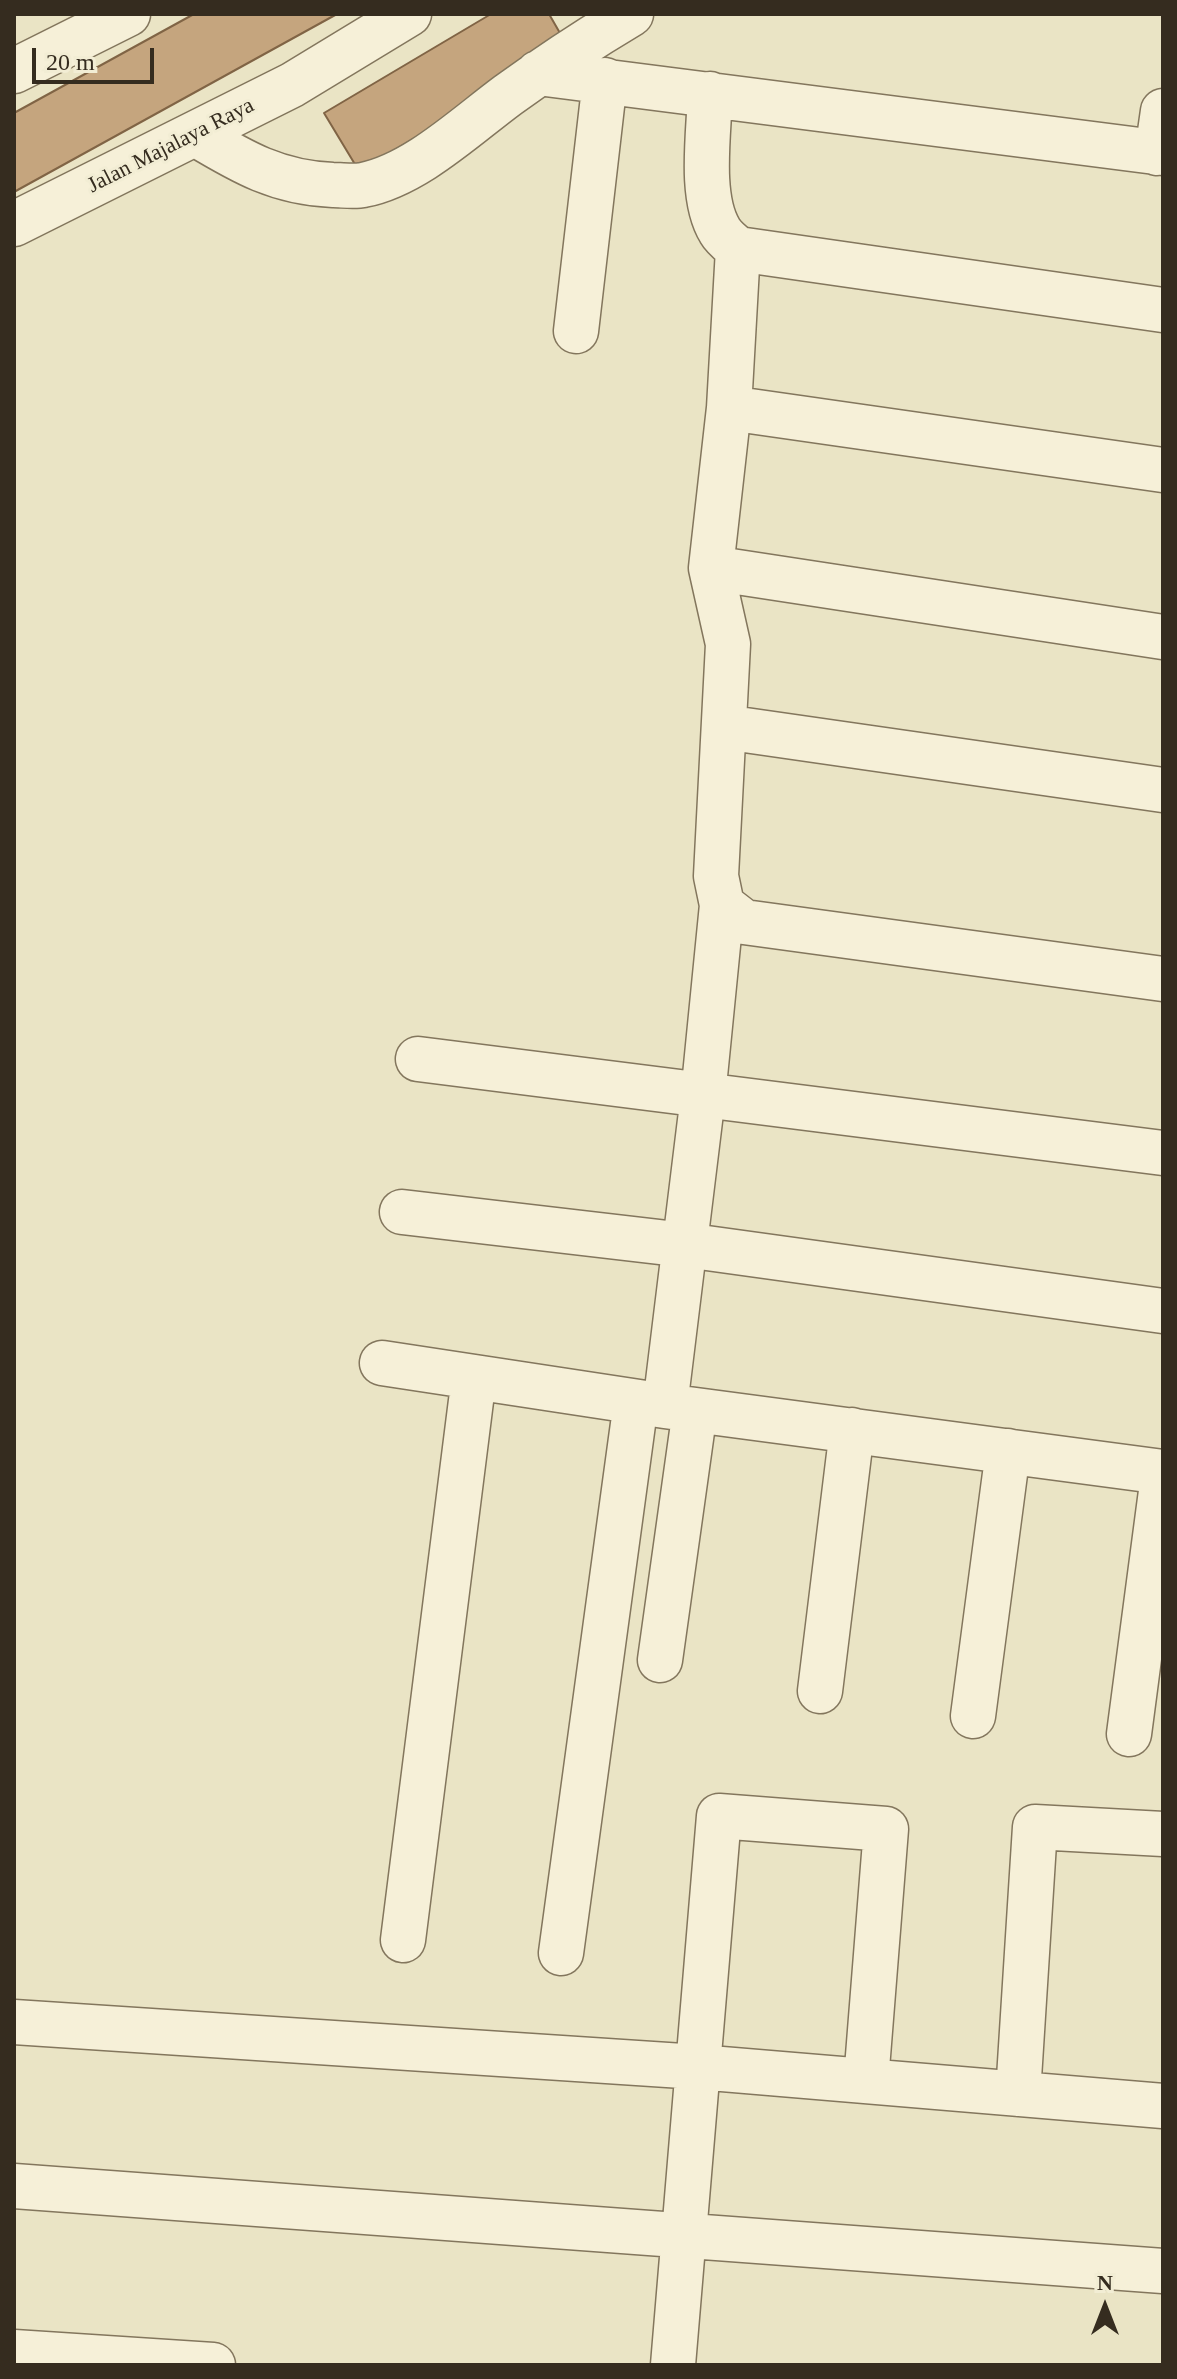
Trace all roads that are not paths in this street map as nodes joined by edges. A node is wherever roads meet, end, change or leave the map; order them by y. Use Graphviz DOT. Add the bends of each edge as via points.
graph roads {
  1 [pos="128,14"];
  2 [pos="409,14"];
  3 [pos="631,14"];
  4 [pos="582,26"];
  5 [pos="14,71"];
  6 [pos="538,73"];
  7 [pos="605,80"];
  8 [pos="710,94"];
  9 [pos="197,135"];
  10 [pos="1161,139"];
  11 [pos="14,224"];
  12 [pos="738,249"];
  13 [pos="1163,310"];
  14 [pos="576,331"];
  15 [pos="729,408"];
  16 [pos="1163,470"];
  17 [pos="711,568"];
  18 [pos="1163,637"];
  19 [pos="724,727"];
  20 [pos="1163,790"];
  21 [pos="722,905"];
  22 [pos="1163,979"];
  23 [pos="418,1059"];
  24 [pos="703,1096"];
  25 [pos="1163,1153"];
  26 [pos="402,1212"];
  27 [pos="685,1245"];
  28 [pos="1163,1311"];
  29 [pos="382,1363"];
  30 [pos="474,1377"];
  31 [pos="665,1406"];
  32 [pos="852,1430"];
  33 [pos="1008,1451"];
  34 [pos="1163,1474"];
  35 [pos="660,1660"];
  36 [pos="820,1691"];
  37 [pos="973,1716"];
  38 [pos="1129,1734"];
  39 [pos="1163,1834"];
  40 [pos="403,1940"];
  41 [pos="561,1953"];
  42 [pos="14,2022"];
  43 [pos="698,2067"];
  44 [pos="866,2081"];
  45 [pos="1018,2094"];
  46 [pos="1163,2106"];
  47 [pos="14,2186"];
  48 [pos="684,2235"];
  49 [pos="1163,2271"];
  50 [pos="14,2352"];
  51 [pos="213,2365"];
  52 [pos="673,2365"];
  1 -- 5 [label="street"];
  2 -- 9 [label="street, Jalan Majalaya Raya"];
  3 -- 4 [label="street"];
  4 -- 6 [label="street"];
  6 -- 7 [label="street"];
  6 -- 9 [label="street" via="410,166 361,186 282,178 249,166"];
  7 -- 8 [label="street"];
  7 -- 14 [label="street"];
  8 -- 10 [label="street"];
  8 -- 12 [label="street" via="710,203 720,231"];
  9 -- 11 [label="street, Jalan Majalaya Raya"];
  12 -- 13 [label="street"];
  12 -- 15 [label="street"];
  15 -- 16 [label="street"];
  15 -- 17 [label="street"];
  17 -- 18 [label="street"];
  17 -- 19 [label="street" via="728,644"];
  19 -- 20 [label="street"];
  19 -- 21 [label="street" via="716,876"];
  21 -- 22 [label="street" via="744,922"];
  21 -- 24 [label="street"];
  23 -- 24 [label="street"];
  24 -- 25 [label="street"];
  24 -- 27 [label="street"];
  26 -- 27 [label="street"];
  27 -- 28 [label="street"];
  27 -- 31 [label="street"];
  29 -- 30 [label="street"];
  30 -- 31 [label="street"];
  30 -- 40 [label="street"];
  31 -- 32 [label="street"];
  31 -- 35 [label="street"];
  31 -- 41 [label="street"];
  32 -- 33 [label="street"];
  32 -- 36 [label="street"];
  33 -- 34 [label="street"];
  33 -- 37 [label="street"];
  34 -- 38 [label="street"];
  39 -- 45 [label="street" via="1035,1827"];
  42 -- 43 [label="street"];
  43 -- 44 [label="street"];
  43 -- 44 [label="street" via="719,1816 886,1829"];
  43 -- 48 [label="street"];
  44 -- 45 [label="street"];
  45 -- 46 [label="street"];
  47 -- 48 [label="street"];
  48 -- 49 [label="street"];
  48 -- 52 [label="street"];
  50 -- 51 [label="street"];
}
